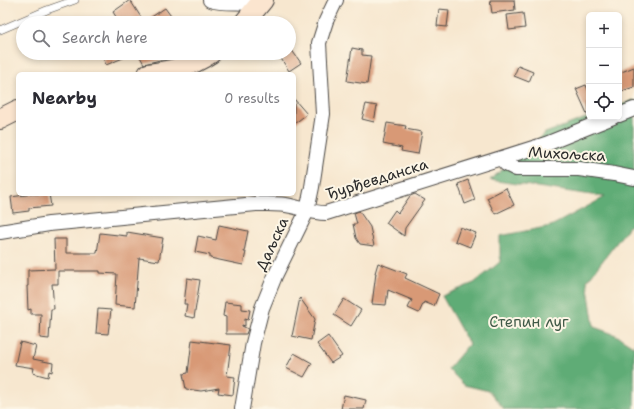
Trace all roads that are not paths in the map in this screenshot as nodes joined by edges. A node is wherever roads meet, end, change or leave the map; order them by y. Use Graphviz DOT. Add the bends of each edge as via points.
graph roads {
  1 [pos="75,0"];
  2 [pos="210,0"];
  3 [pos="336,0"];
  4 [pos="261,2"];
  5 [pos="33,16"];
  6 [pos="250,16"];
  7 [pos="16,23"];
  8 [pos="0,30"];
  9 [pos="199,60"];
  10 [pos="161,72"];
  11 [pos="634,109"];
  12 [pos="16,111"];
  13 [pos="622,114"];
  14 [pos="0,119"];
  15 [pos="606,120"];
  16 [pos="501,158"];
  17 [pos="634,178"];
  18 [pos="307,211"];
  19 [pos="0,232"];
  20 [pos="242,409"];
  1 -- 5 [label="lane"];
  2 -- 4 [label="street"];
  3 -- 18 [label="street, Даљска" via="319,43 323,114"];
  4 -- 6 [label="street"];
  7 -- 8 [label="lane"];
  9 -- 10 [label="street" via="183,68"];
  11 -- 13 [label="street"];
  12 -- 14 [label="street"];
  15 -- 16 [label="street, Ђурђевданска" via="546,144"];
  16 -- 17 [label="street, Михољска" via="516,169 579,169"];
  16 -- 18 [label="street, Ђурђевданска" via="326,212"];
  18 -- 19 [label="street, Ђурђевданска" via="291,206 256,204 49,224"];
  18 -- 20 [label="street, Даљска" via="262,308"];
}
